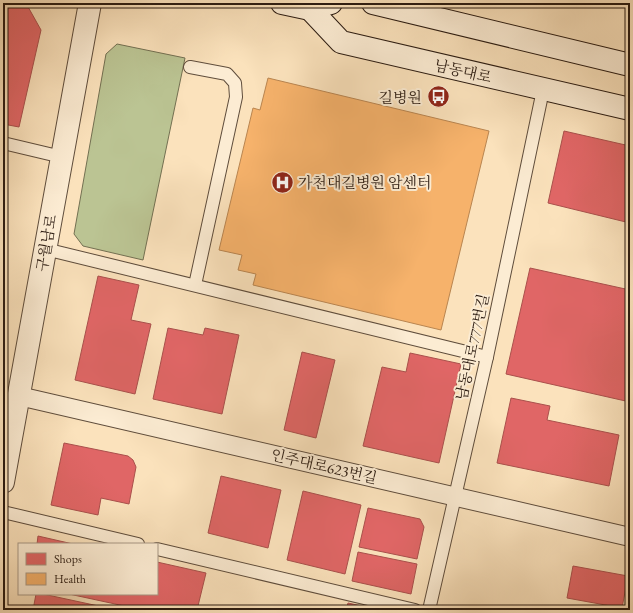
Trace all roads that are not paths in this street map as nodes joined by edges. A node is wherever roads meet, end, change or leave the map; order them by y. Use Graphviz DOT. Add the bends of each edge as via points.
graph roads {
  1 [pos="90,3"];
  2 [pos="282,3"];
  3 [pos="331,3"];
  4 [pos="373,3"];
  5 [pos="310,9"];
  6 [pos="630,65"];
  7 [pos="190,67"];
  8 [pos="543,90"];
  9 [pos="630,109"];
  10 [pos="3,143"];
  11 [pos="62,157"];
  12 [pos="45,249"];
  13 [pos="195,286"];
  14 [pos="486,357"];
  15 [pos="19,396"];
  16 [pos="3,482"];
  17 [pos="455,496"];
  18 [pos="3,512"];
  19 [pos="630,537"];
  20 [pos="134,543"];
  21 [pos="158,548"];
  22 [pos="414,610"];
  23 [pos="430,610"];
  1 -- 11 [label="main road, 구월남로"];
  2 -- 5 [label="main road"];
  3 -- 5 [label="main road"];
  4 -- 6 [label="main road"];
  5 -- 8 [label="main road, 남동대로" via="340,42"];
  7 -- 13 [label="lane" via="227,74 235,83 236,97"];
  8 -- 9 [label="main road, 남동대로"];
  8 -- 14 [label="lane, 남동대로777번길"];
  10 -- 11 [label="lane"];
  11 -- 12 [label="main road, 구월남로"];
  12 -- 13 [label="lane"];
  12 -- 15 [label="main road, 구월남로"];
  13 -- 14 [label="lane"];
  14 -- 17 [label="lane, 남동대로777번길"];
  15 -- 16 [label="main road, 구월남로"];
  15 -- 17 [label="street, 인주대로623번길"];
  17 -- 19 [label="street, 인주대로623번길"];
  17 -- 23 [label="lane, 남동대로777번길"];
  18 -- 20 [label="lane"];
  21 -- 22 [label="lane"];
}
